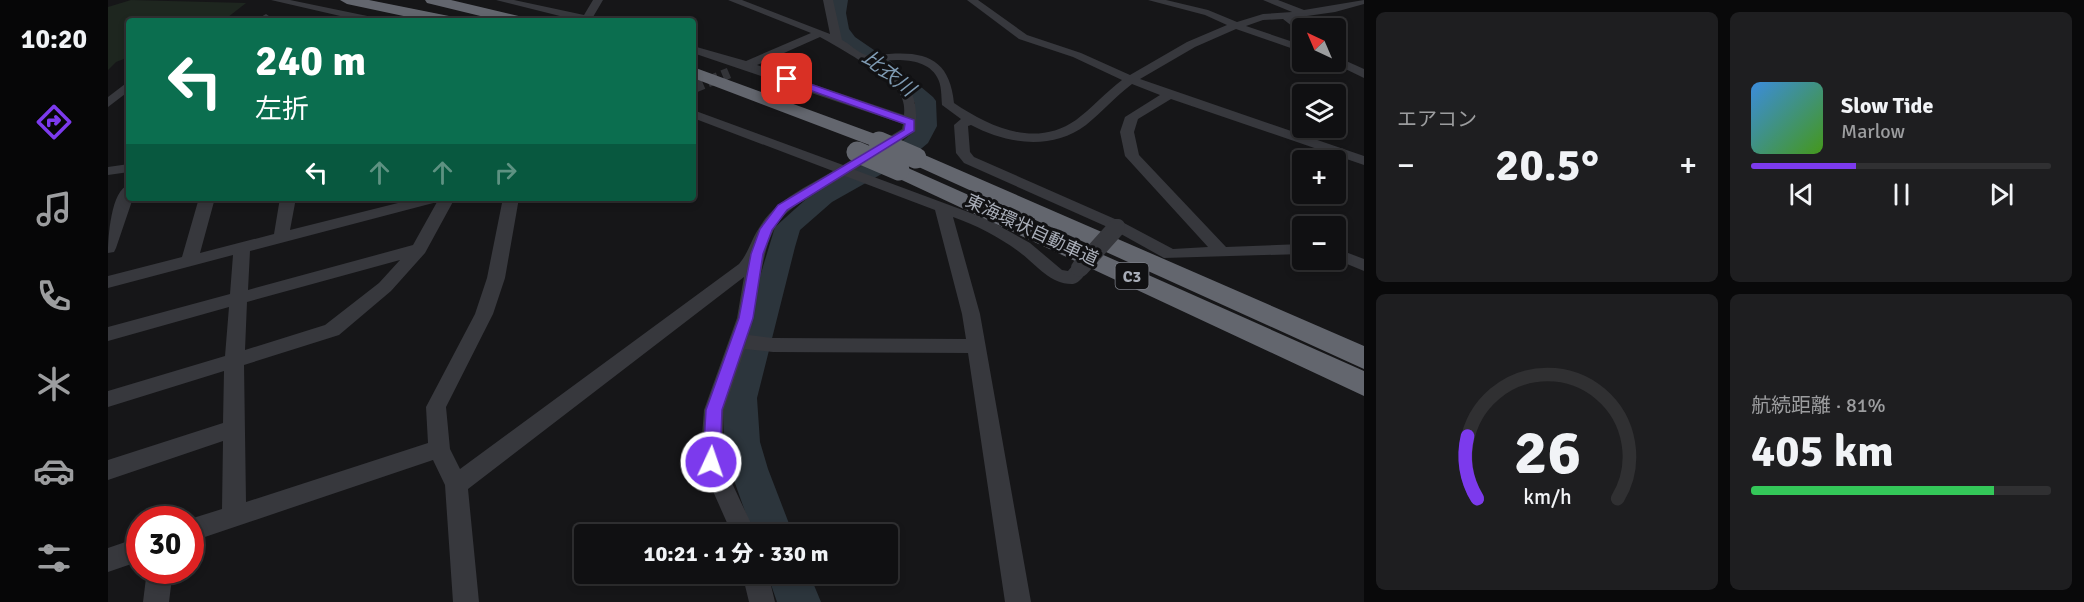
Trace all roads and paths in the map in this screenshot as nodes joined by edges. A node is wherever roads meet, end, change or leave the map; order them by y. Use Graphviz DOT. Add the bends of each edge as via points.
graph roads {
  1 [pos="276,0"];
  2 [pos="347,0"];
  3 [pos="432,0"];
  4 [pos="501,0"];
  5 [pos="598,0"];
  6 [pos="733,0"];
  7 [pos="828,0"];
  8 [pos="972,0"];
  9 [pos="1153,0"];
  10 [pos="1268,0"];
  11 [pos="1364,1"];
  12 [pos="1348,7"];
  13 [pos="1304,12"];
  14 [pos="1364,15"];
  15 [pos="1285,16"];
  16 [pos="363,18"];
  17 [pos="434,18"];
  18 [pos="508,18"];
  19 [pos="580,18"];
  20 [pos="590,18"];
  21 [pos="1292,22"];
  22 [pos="1236,26"];
  23 [pos="820,33"];
  24 [pos="837,42"];
  25 [pos="1292,46"];
  26 [pos="696,50"];
  27 [pos="864,61"];
  28 [pos="746,65"];
  29 [pos="1346,65"];
  30 [pos="696,73"];
  31 [pos="729,73"];
  32 [pos="1364,74"];
  33 [pos="1130,80"];
  34 [pos="126,88"];
  35 [pos="696,92"];
  36 [pos="1170,94"];
  37 [pos="108,104"];
  38 [pos="126,104"];
  39 [pos="696,115"];
  40 [pos="969,120"];
  41 [pos="910,122"];
  42 [pos="1364,161"];
  43 [pos="907,164"];
  44 [pos="126,168"];
  45 [pos="108,171"];
  46 [pos="844,172"];
  47 [pos="126,197"];
  48 [pos="206,201"];
  49 [pos="287,201"];
  50 [pos="369,201"];
  51 [pos="424,201"];
  52 [pos="445,201"];
  53 [pos="510,201"];
  54 [pos="942,206"];
  55 [pos="370,215"];
  56 [pos="1118,226"];
  57 [pos="281,238"];
  58 [pos="108,248"];
  59 [pos="242,248"];
  60 [pos="419,249"];
  61 [pos="1292,249"];
  62 [pos="1222,252"];
  63 [pos="757,254"];
  64 [pos="1346,258"];
  65 [pos="189,262"];
  66 [pos="1364,265"];
  67 [pos="108,282"];
  68 [pos="238,299"];
  69 [pos="108,334"];
  70 [pos="738,341"];
  71 [pos="976,346"];
  72 [pos="1364,358"];
  73 [pos="234,362"];
  74 [pos="1364,384"];
  75 [pos="108,399"];
  76 [pos="234,428"];
  77 [pos="439,448"];
  78 [pos="108,470"];
  79 [pos="456,485"];
  80 [pos="234,515"];
  81 [pos="739,524"];
  82 [pos="204,526"];
  83 [pos="126,554"];
  84 [pos="108,560"];
  85 [pos="158,584"];
  86 [pos="758,584"];
  87 [pos="156,602"];
  88 [pos="466,602"];
  89 [pos="762,602"];
  90 [pos="1018,602"];
  1 -- 16 [label="street"];
  2 -- 17 [label="highway"];
  3 -- 18 [label="highway"];
  4 -- 19 [label="street"];
  5 -- 20 [label="street"];
  6 -- 23 [label="street"];
  7 -- 24 [label="street"];
  8 -- 33 [label="street" via="1023,38 1077,55"];
  9 -- 22 [label="street" via="1198,10"];
  10 -- 13 [label="street"];
  11 -- 12 [label="street"];
  12 -- 13 [label="street"];
  12 -- 14 [label="street"];
  13 -- 15 [label="street"];
  15 -- 21 [label="street"];
  15 -- 22 [label="street" via="1258,18"];
  22 -- 25 [label="street"];
  22 -- 33 [label="street" via="1179,50"];
  23 -- 24 [label="street"];
  23 -- 28 [label="street"];
  24 -- 27 [label="street"];
  26 -- 28 [label="street"];
  27 -- 40 [label="street" via="885,56 927,63 941,72 948,105"];
  27 -- 41 [label="street" via="901,86 911,104"];
  28 -- 31 [label="street"];
  28 -- 41 [label="street"];
  29 -- 32 [label="street"];
  30 -- 43 [label="highway, 東海環状自動車道 / C3, bridge" via="879,142"];
  33 -- 36 [label="street"];
  33 -- 40 [label="street" via="1083,121 1052,136 1018,137"];
  34 -- 37 [label="street"];
  35 -- 43 [label="highway, 東海環状自動車道 / C3, bridge" via="857,152"];
  36 -- 42 [label="street"];
  36 -- 62 [label="street" via="1132,117 1127,132 1132,156"];
  37 -- 38 [label="street"];
  39 -- 46 [label="street"];
  40 -- 56 [label="street" via="961,125 963,153 969,160"];
  41 -- 46 [label="street" via="909,131"];
  43 -- 72 [label="highway, 東海環状自動車道 / C3"];
  43 -- 74 [label="highway, 東海環状自動車道 / C3"];
  44 -- 45 [label="street"];
  46 -- 54 [label="street"];
  46 -- 63 [label="street" via="783,208 766,229"];
  47 -- 58 [label="street"];
  48 -- 65 [label="street"];
  49 -- 57 [label="street"];
  50 -- 55 [label="street"];
  51 -- 55 [label="street"];
  52 -- 60 [label="street"];
  53 -- 77 [label="street" via="496,278 484,314 436,407"];
  54 -- 56 [label="street, bridge" via="981,222 1024,247 1056,274 1072,278"];
  54 -- 71 [label="street"];
  55 -- 57 [label="street"];
  56 -- 62 [label="street" via="1170,254"];
  57 -- 59 [label="street"];
  59 -- 65 [label="street"];
  59 -- 68 [label="street"];
  60 -- 68 [label="street"];
  60 -- 73 [label="street" via="385,287 332,330"];
  61 -- 62 [label="street"];
  63 -- 70 [label="street"];
  63 -- 79 [label="street" via="745,268"];
  64 -- 66 [label="street"];
  65 -- 67 [label="street"];
  68 -- 69 [label="street"];
  68 -- 73 [label="street"];
  70 -- 71 [label="street" via="773,345"];
  70 -- 81 [label="street" via="714,410 711,462"];
  71 -- 90 [label="street"];
  73 -- 75 [label="street"];
  73 -- 76 [label="street"];
  76 -- 78 [label="street"];
  76 -- 80 [label="street"];
  77 -- 79 [label="street"];
  77 -- 80 [label="street"];
  79 -- 88 [label="street"];
  80 -- 82 [label="street"];
  83 -- 84 [label="street"];
  85 -- 87 [label="street"];
  86 -- 89 [label="street"];
}
